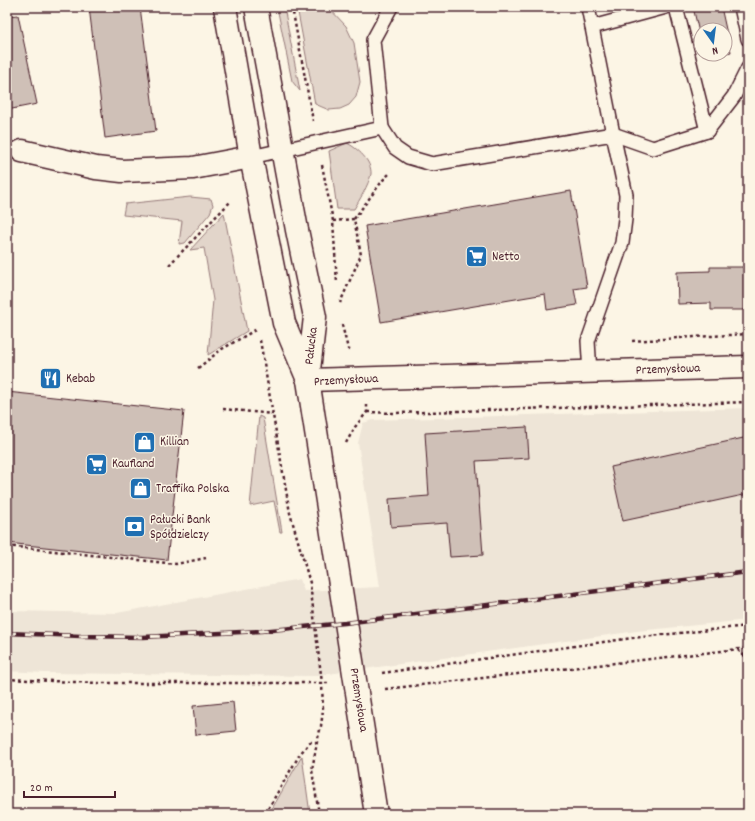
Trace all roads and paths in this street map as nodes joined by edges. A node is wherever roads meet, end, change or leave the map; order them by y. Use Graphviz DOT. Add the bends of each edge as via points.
graph roads {
  1 [pos="225,7"];
  2 [pos="256,7"];
  3 [pos="292,7"];
  4 [pos="390,7"];
  5 [pos="588,7"];
  6 [pos="666,7"];
  7 [pos="676,7"];
  8 [pos="741,7"];
  9 [pos="592,27"];
  10 [pos="748,39"];
  11 [pos="748,68"];
  12 [pos="382,128"];
  13 [pos="707,131"];
  14 [pos="613,134"];
  15 [pos="318,142"];
  16 [pos="14,150"];
  17 [pos="281,150"];
  18 [pos="251,157"];
  19 [pos="408,157"];
  20 [pos="234,206"];
  21 [pos="354,219"];
  22 [pos="333,222"];
  23 [pos="169,265"];
  24 [pos="338,290"];
  25 [pos="339,298"];
  26 [pos="257,321"];
  27 [pos="342,321"];
  28 [pos="258,329"];
  29 [pos="259,336"];
  30 [pos="748,367"];
  31 [pos="590,372"];
  32 [pos="366,379"];
  33 [pos="308,380"];
  34 [pos="748,402"];
  35 [pos="223,409"];
  36 [pos="367,412"];
  37 [pos="273,414"];
  38 [pos="344,448"];
  39 [pos="7,546"];
  40 [pos="206,558"];
  41 [pos="748,626"];
  42 [pos="748,648"];
  43 [pos="738,649"];
  44 [pos="748,659"];
  45 [pos="383,672"];
  46 [pos="384,678"];
  47 [pos="7,679"];
  48 [pos="355,681"];
  49 [pos="322,683"];
  50 [pos="384,683"];
  51 [pos="385,689"];
  52 [pos="386,697"];
  53 [pos="317,742"];
  54 [pos="265,814"];
  55 [pos="319,814"];
  56 [pos="376,814"];
  1 -- 18 [label="street, Pałucka"];
  2 -- 17 [label="street, Pałucka"];
  3 -- 15 [label="path"];
  4 -- 12 [label="lane" via="373,40"];
  5 -- 9 [label="lane"];
  6 -- 9 [label="lane"];
  7 -- 13 [label="lane"];
  8 -- 10 [label="lane"];
  9 -- 14 [label="lane"];
  11 -- 13 [label="lane" via="734,96"];
  12 -- 15 [label="lane"];
  12 -- 19 [label="lane" via="395,148"];
  13 -- 14 [label="lane" via="653,148"];
  14 -- 19 [label="lane" via="432,164"];
  14 -- 31 [label="lane" via="626,195 625,219 622,243 588,341"];
  15 -- 17 [label="lane"];
  15 -- 22 [label="path"];
  16 -- 18 [label="street" via="96,168 122,171 193,168"];
  17 -- 18 [label="lane"];
  17 -- 33 [label="street, Pałucka" via="315,317"];
  18 -- 33 [label="street, Pałucka" via="284,323"];
  19 -- 21 [label="path" via="383,180"];
  20 -- 23 [label="path" via="233,199"];
  21 -- 22 [label="path"];
  21 -- 25 [label="path" via="361,255 339,306"];
  22 -- 24 [label="path"];
  26 -- 28 [label="path"];
  27 -- 32 [label="path" via="348,349 366,355"];
  29 -- 37 [label="path"];
  30 -- 31 [label="street, Przemysłowa"];
  31 -- 32 [label="street, Przemysłowa"];
  32 -- 33 [label="street, Przemysłowa"];
  32 -- 36 [label="path"];
  33 -- 48 [label="street, Przemysłowa"];
  34 -- 36 [label="path"];
  35 -- 37 [label="path"];
  36 -- 38 [label="path" via="355,427"];
  37 -- 49 [label="path" via="290,513 310,583"];
  39 -- 40 [label="path" via="176,564"];
  41 -- 45 [label="path" via="632,638"];
  42 -- 43 [label="path"];
  43 -- 44 [label="path"];
  43 -- 51 [label="path"];
  45 -- 46 [label="path"];
  45 -- 48 [label="path"];
  47 -- 49 [label="path" via="97,683"];
  48 -- 49 [label="path"];
  48 -- 56 [label="street, Przemysłowa"];
  49 -- 53 [label="path" via="322,726"];
  50 -- 51 [label="path"];
  51 -- 52 [label="path"];
  53 -- 54 [label="path" via="310,742 300,754"];
  53 -- 55 [label="path" via="312,770"];
}
